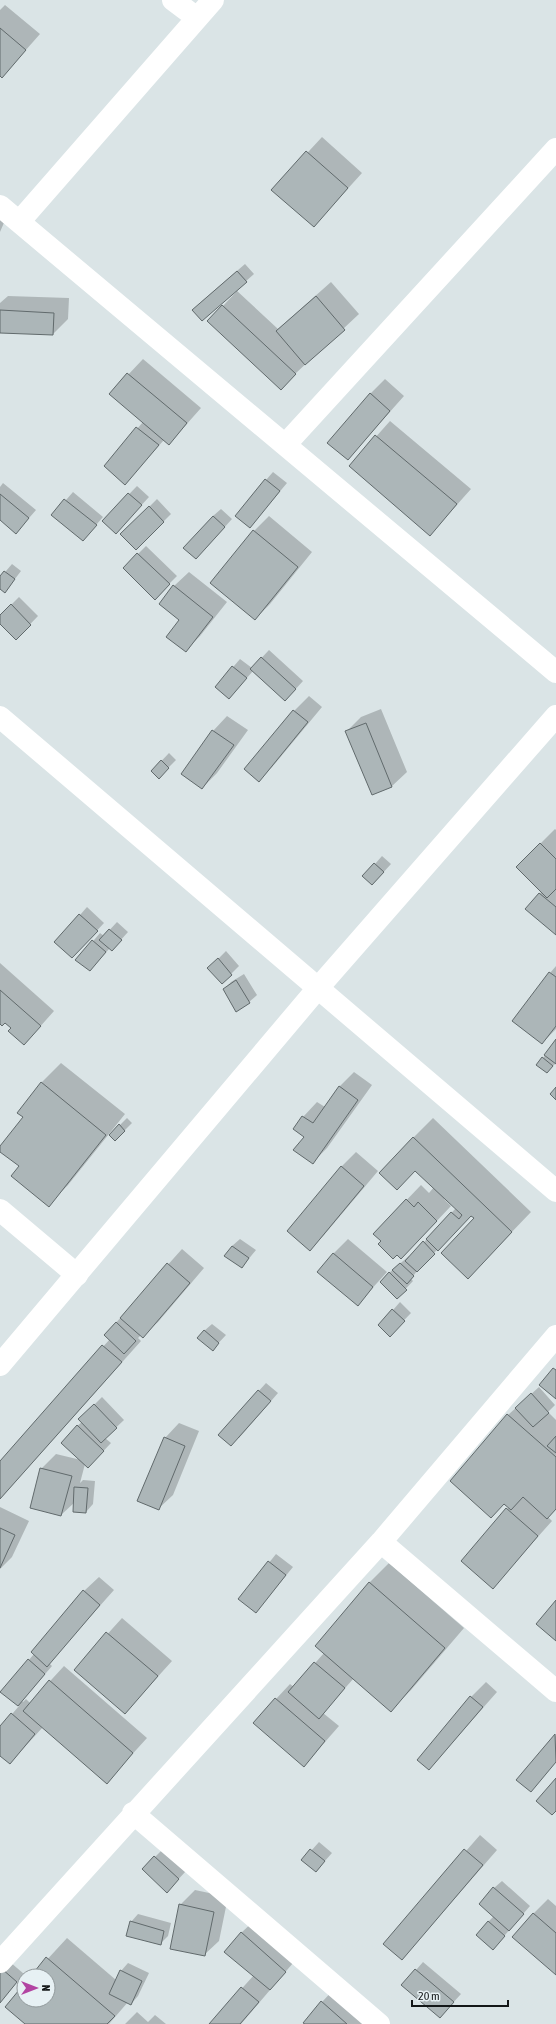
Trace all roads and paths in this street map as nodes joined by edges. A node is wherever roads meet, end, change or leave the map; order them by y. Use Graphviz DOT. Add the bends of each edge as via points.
graph roads {
  1 [pos="173,0"];
  2 [pos="213,0"];
  3 [pos="197,18"];
  4 [pos="556,149"];
  5 [pos="0,206"];
  6 [pos="19,222"];
  7 [pos="285,445"];
  8 [pos="556,672"];
  9 [pos="556,716"];
  10 [pos="0,717"];
  11 [pos="318,988"];
  12 [pos="556,1191"];
  13 [pos="0,1210"];
  14 [pos="77,1275"];
  15 [pos="556,1336"];
  16 [pos="0,1365"];
  17 [pos="381,1542"];
  18 [pos="556,1691"];
  19 [pos="133,1813"];
  20 [pos="0,1962"];
  21 [pos="379,2024"];
  1 -- 3 [label="street"];
  2 -- 3 [label="street"];
  3 -- 6 [label="street"];
  4 -- 7 [label="street"];
  5 -- 6 [label="street"];
  6 -- 7 [label="street"];
  7 -- 8 [label="street"];
  9 -- 11 [label="street"];
  10 -- 11 [label="street"];
  11 -- 12 [label="street"];
  11 -- 14 [label="street"];
  13 -- 14 [label="street"];
  14 -- 16 [label="street"];
  15 -- 17 [label="street"];
  17 -- 18 [label="street"];
  17 -- 19 [label="street"];
  19 -- 20 [label="street"];
  19 -- 21 [label="street"];
}
